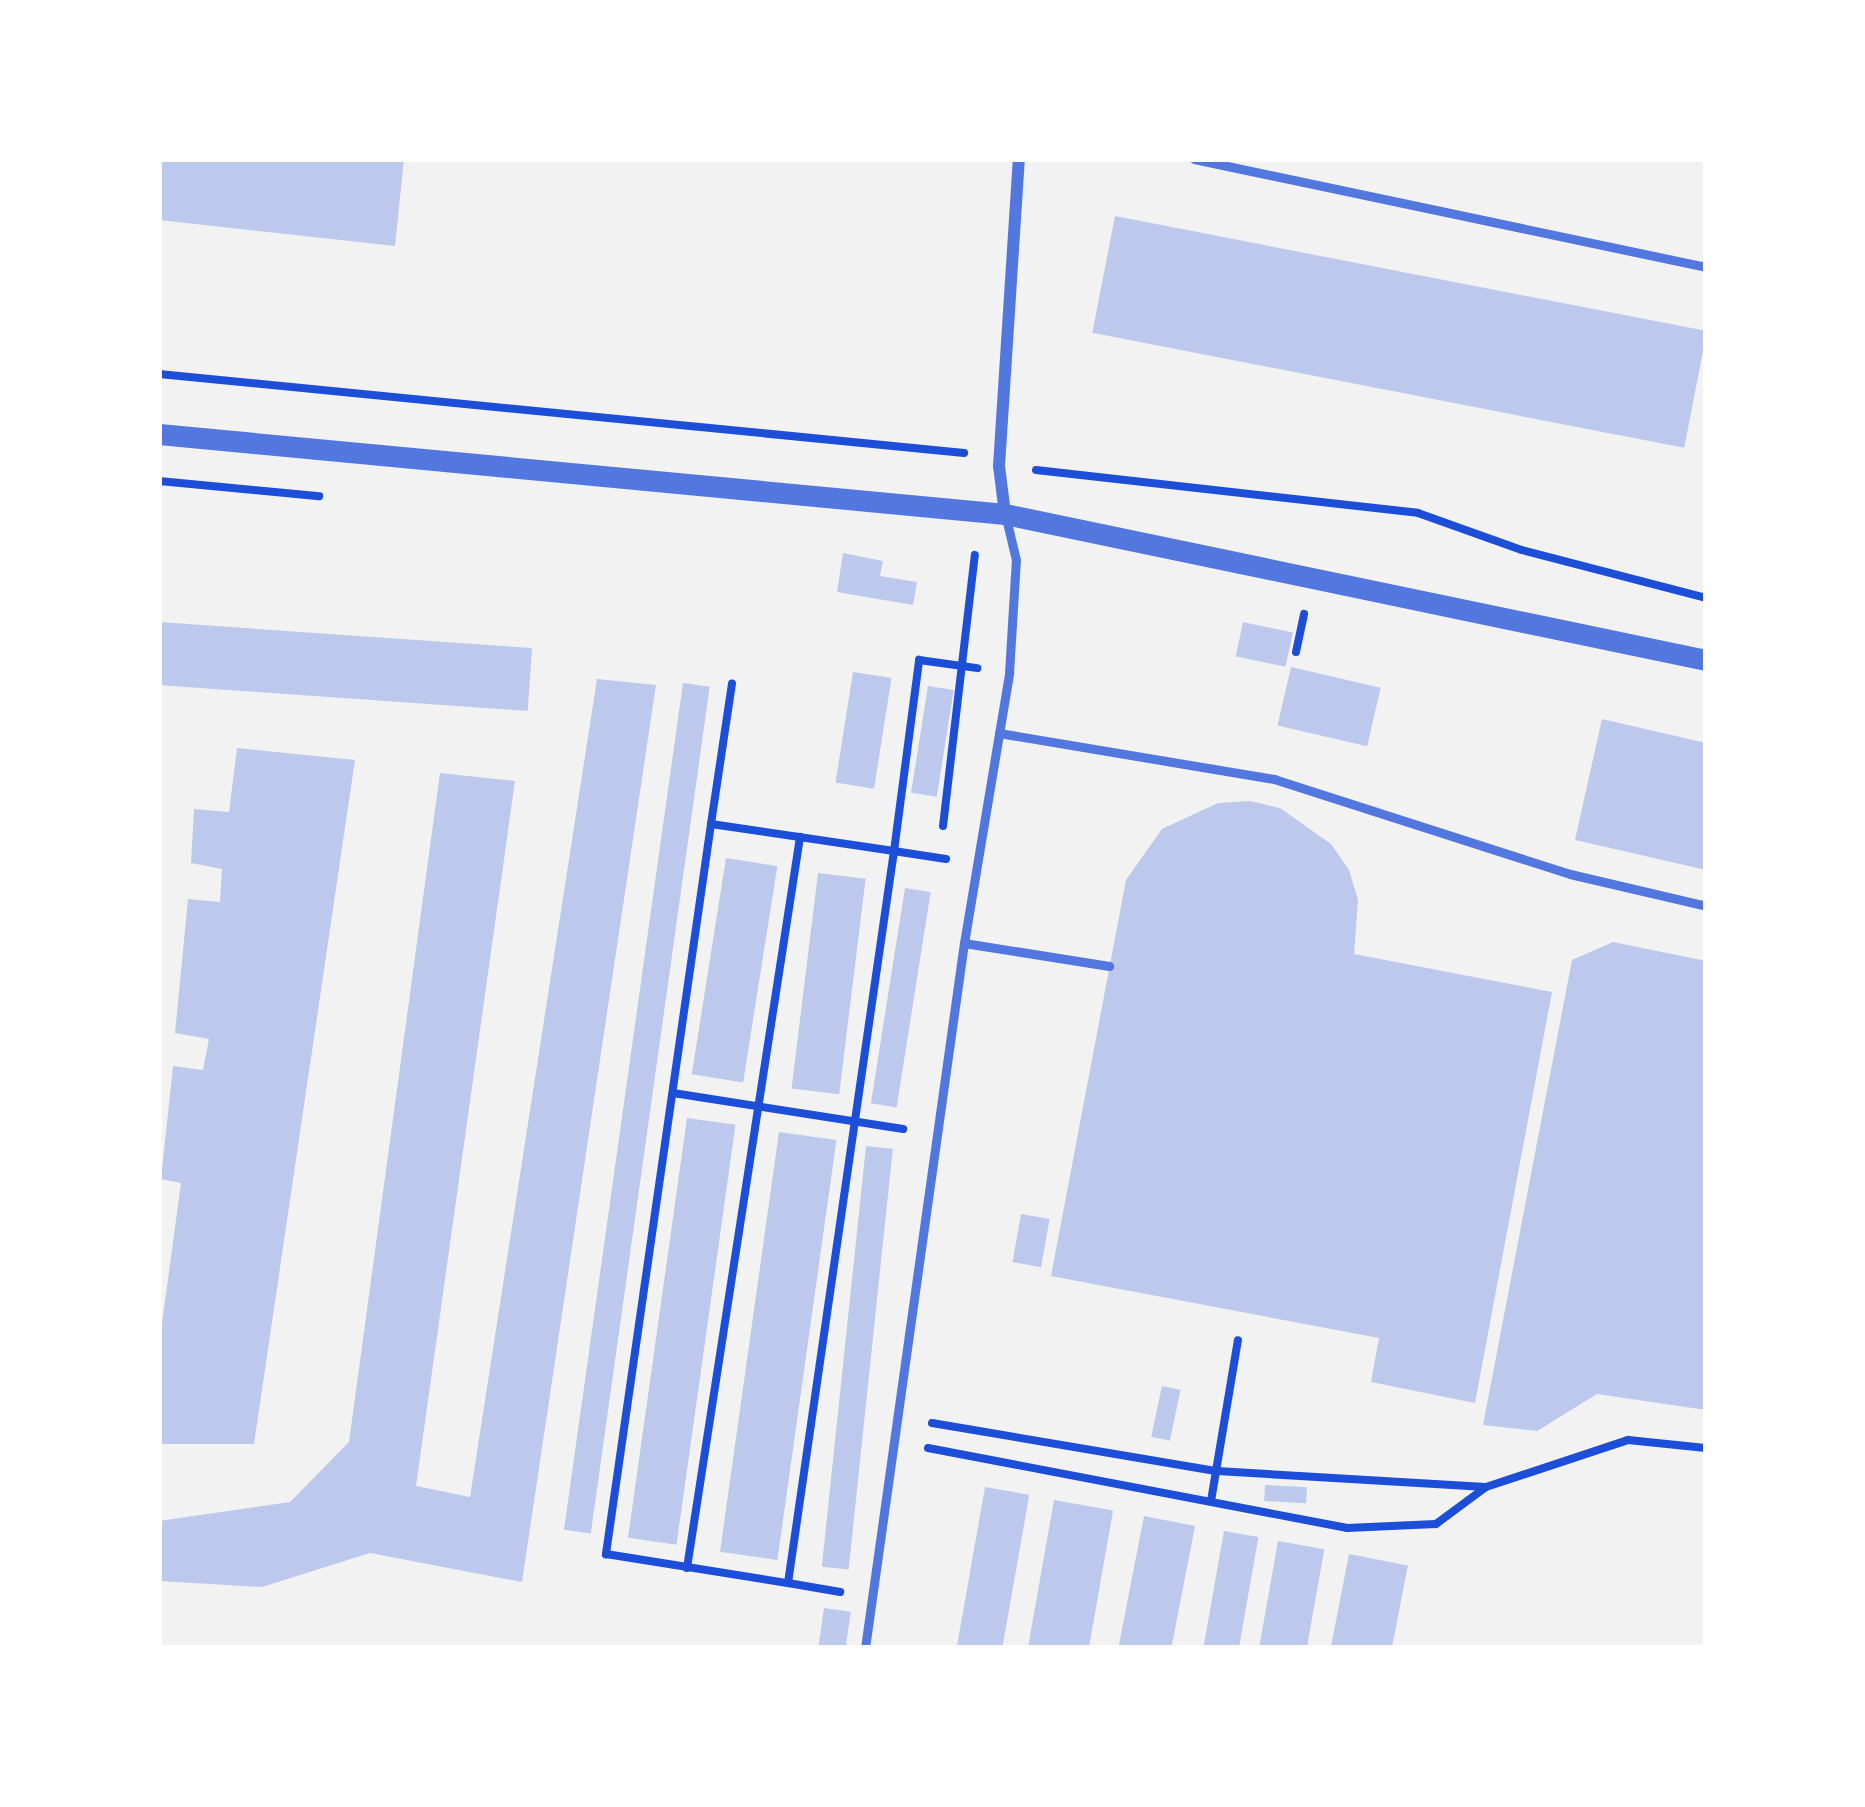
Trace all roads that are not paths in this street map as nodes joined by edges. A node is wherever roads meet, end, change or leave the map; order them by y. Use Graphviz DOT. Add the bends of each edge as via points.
graph roads {
  1 [pos="1019,159"];
  2 [pos="1194,159"];
  3 [pos="1706,267"];
  4 [pos="159,434"];
  5 [pos="1006,514"];
  6 [pos="1706,660"];
  7 [pos="999,733"];
  8 [pos="1706,906"];
  9 [pos="964,944"];
  10 [pos="1109,966"];
  11 [pos="865,1648"];
  1 -- 5 [label="street" via="998,466"];
  2 -- 3 [label="lane"];
  4 -- 5 [label="street"];
  5 -- 6 [label="street"];
  5 -- 7 [label="lane" via="1016,560"];
  7 -- 8 [label="lane" via="1274,778 1570,874"];
  7 -- 9 [label="lane"];
  9 -- 10 [label="lane"];
  9 -- 11 [label="lane"];
}
